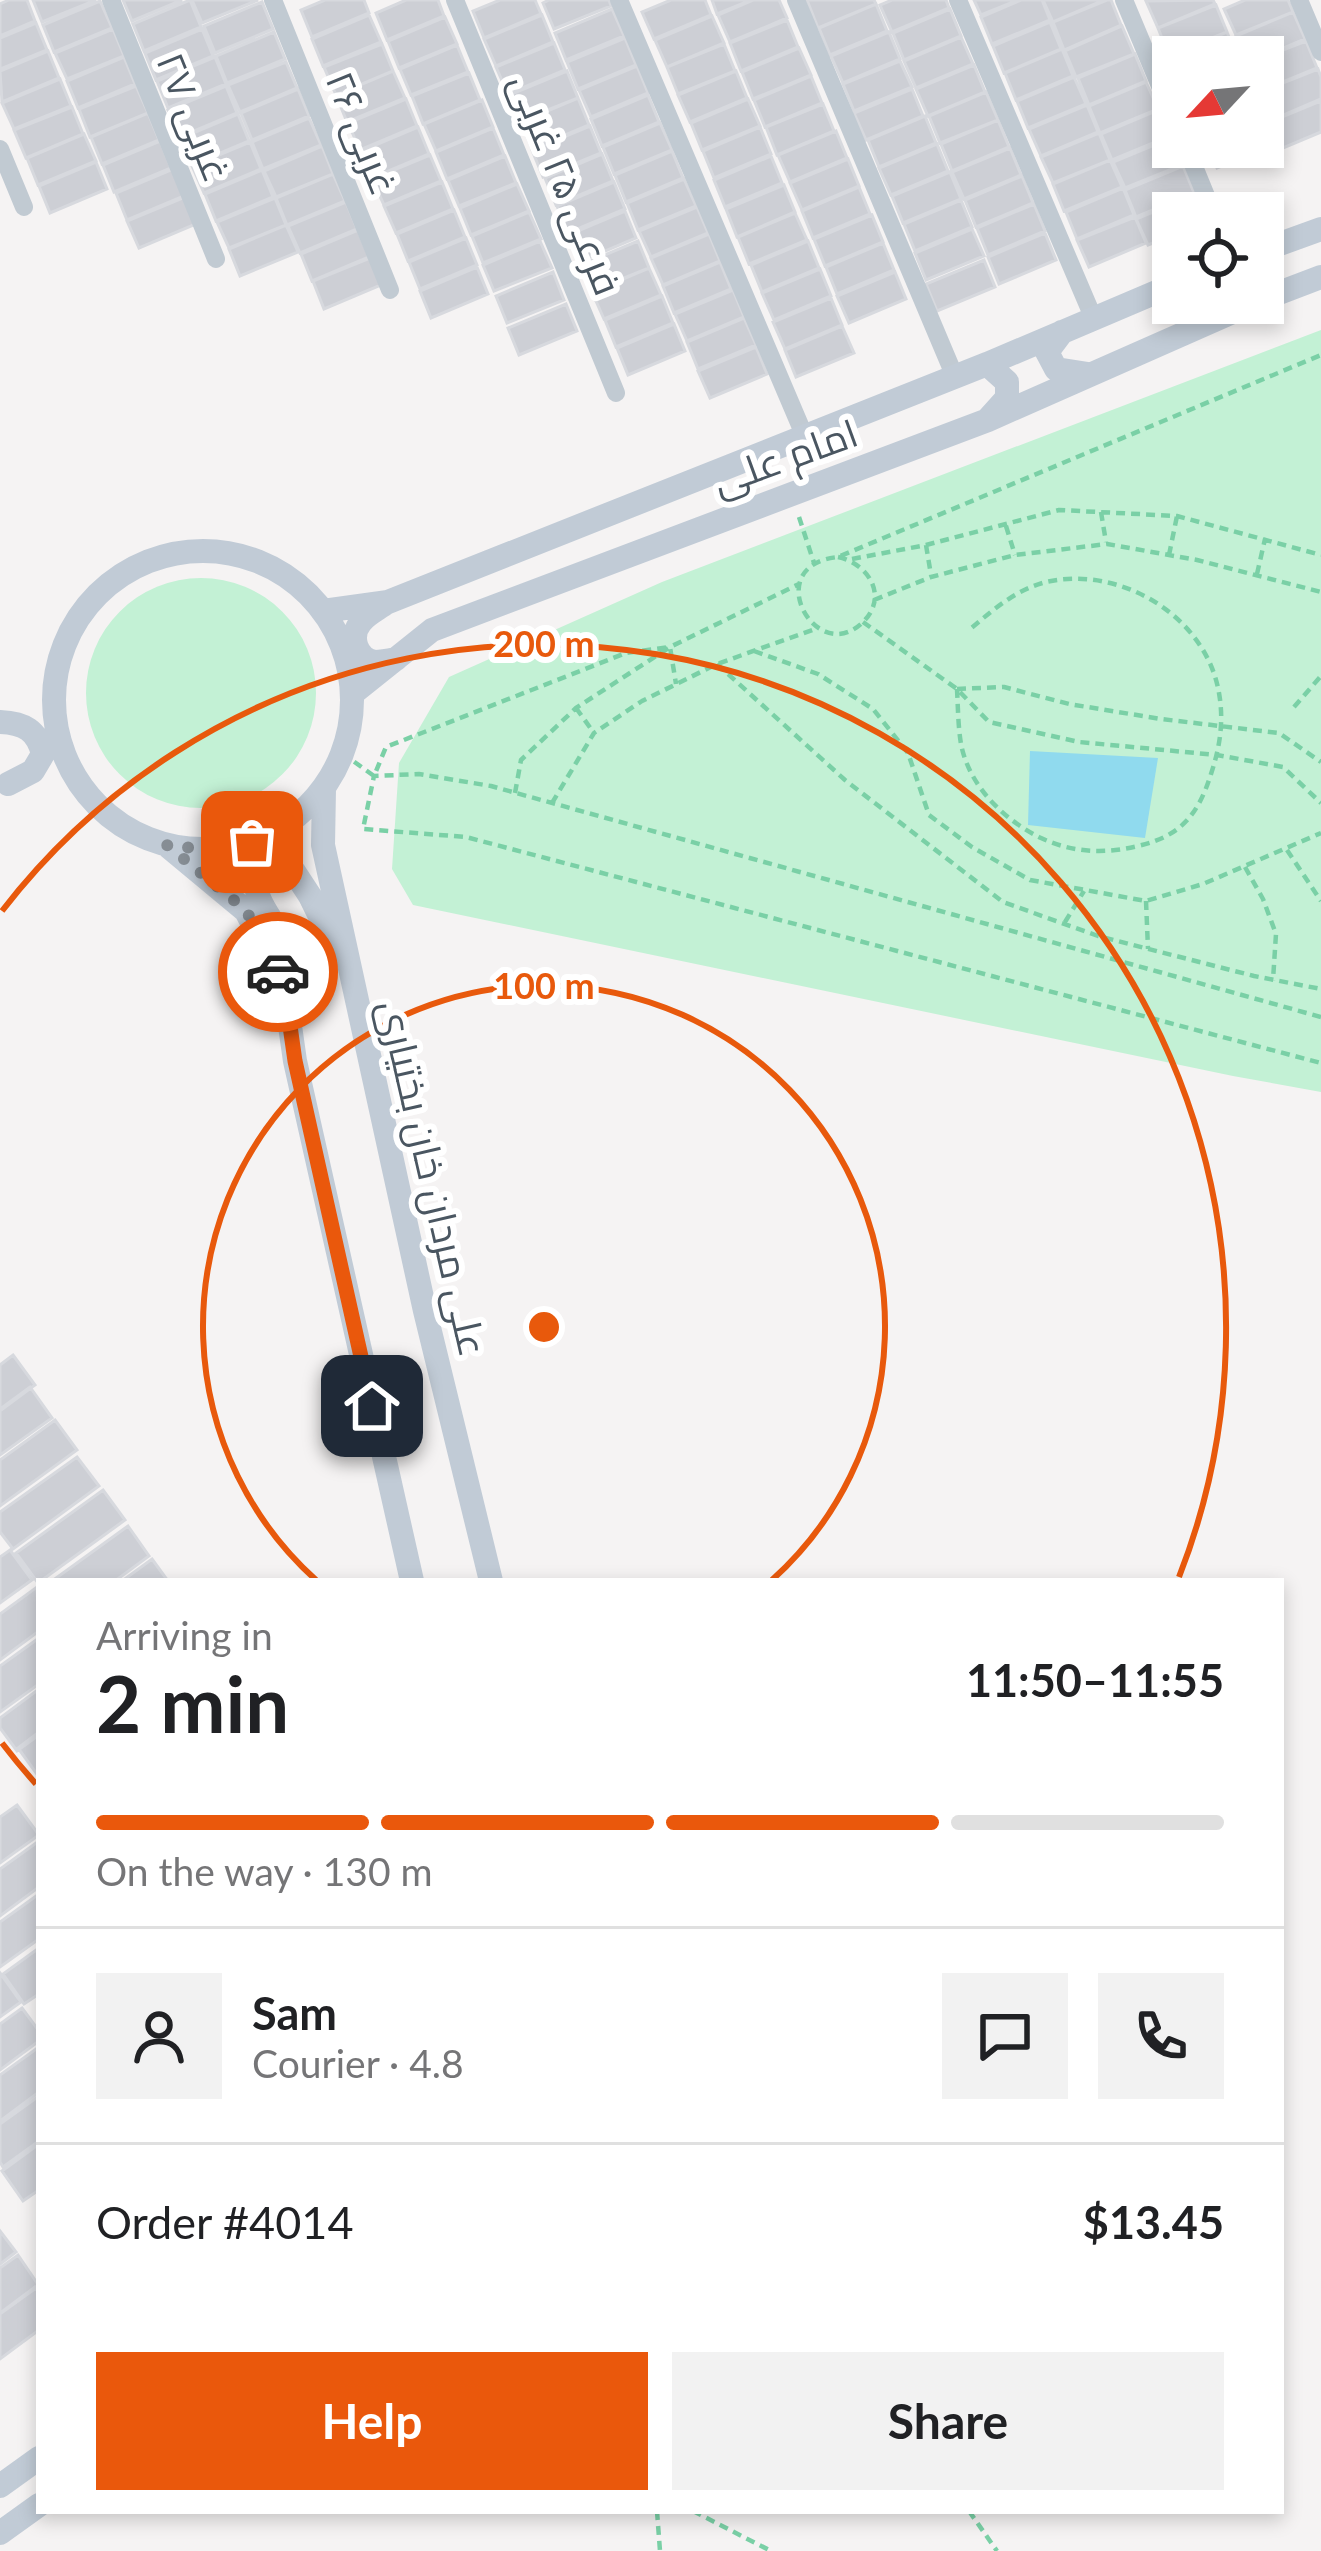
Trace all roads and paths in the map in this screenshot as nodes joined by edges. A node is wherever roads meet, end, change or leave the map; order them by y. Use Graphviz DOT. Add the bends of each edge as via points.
graph roads {
  1 [pos="111,0"];
  2 [pos="273,0"];
  3 [pos="455,0"];
  4 [pos="619,0"];
  5 [pos="796,0"];
  6 [pos="958,0"];
  7 [pos="1124,0"];
  8 [pos="1299,0"];
  9 [pos="1321,52"];
  10 [pos="1152,67"];
  11 [pos="0,149"];
  12 [pos="24,207"];
  13 [pos="1321,229"];
  14 [pos="1284,242"];
  15 [pos="216,259"];
  16 [pos="1321,277"];
  17 [pos="390,290"];
  18 [pos="1284,291"];
  19 [pos="1152,294"];
  20 [pos="1093,317"];
  21 [pos="1204,324"];
  22 [pos="1064,330"];
  23 [pos="1321,355"];
  24 [pos="987,364"];
  25 [pos="1088,374"];
  26 [pos="955,377"];
  27 [pos="616,393"];
  28 [pos="988,420"];
  29 [pos="806,437"];
  30 [pos="792,493"];
  31 [pos="1101,512"];
  32 [pos="1178,516"];
  33 [pos="1005,524"];
  34 [pos="1265,539"];
  35 [pos="1107,544"];
  36 [pos="926,545"];
  37 [pos="1169,554"];
  38 [pos="1015,555"];
  39 [pos="1321,555"];
  40 [pos="838,556"];
  41 [pos="851,560"];
  42 [pos="814,563"];
  43 [pos="1257,574"];
  44 [pos="931,577"];
  45 [pos="800,584"];
  46 [pos="1321,592"];
  47 [pos="874,600"];
  48 [pos="388,602"];
  49 [pos="323,611"];
  50 [pos="863,622"];
  51 [pos="818,628"];
  52 [pos="970,630"];
  53 [pos="670,647"];
  54 [pos="754,651"];
  55 [pos="396,659"];
  56 [pos="717,664"];
  57 [pos="1321,676"];
  58 [pos="676,684"];
  59 [pos="957,689"];
  60 [pos="352,694"];
  61 [pos="54,701"];
  62 [pos="1294,707"];
  63 [pos="576,708"];
  64 [pos="0,721"];
  65 [pos="1221,724"];
  66 [pos="594,733"];
  67 [pos="342,753"];
  68 [pos="1217,755"];
  69 [pos="1321,762"];
  70 [pos="374,776"];
  71 [pos="77,783"];
  72 [pos="4,784"];
  73 [pos="324,789"];
  74 [pos="515,793"];
  75 [pos="1321,802"];
  76 [pos="552,803"];
  77 [pos="1321,833"];
  78 [pos="167,845"];
  79 [pos="1288,850"];
  80 [pos="1245,867"];
  81 [pos="1084,891"];
  82 [pos="1321,901"];
  83 [pos="1146,902"];
  84 [pos="1064,923"];
  85 [pos="1148,949"];
  86 [pos="1273,980"];
  87 [pos="1321,989"];
  88 [pos="354,994"];
  89 [pos="288,1012"];
  90 [pos="1321,1017"];
  91 [pos="1321,1063"];
  92 [pos="411,1578"];
  93 [pos="490,1578"];
  94 [pos="36,2460"];
  95 [pos="0,2486"];
  96 [pos="36,2508"];
  97 [pos="657,2514"];
  98 [pos="699,2514"];
  99 [pos="971,2514"];
  100 [pos="0,2534"];
  101 [pos="660,2551"];
  102 [pos="771,2551"];
  103 [pos="997,2551"];
  1 -- 15 [label="street, ۲۷ غربی"];
  2 -- 17 [label="street, ۲۶ غربی"];
  3 -- 27 [label="street, فرعی ۲۵ غربی"];
  4 -- 29 [label="street"];
  5 -- 26 [label="street"];
  6 -- 20 [label="street"];
  7 -- 10 [label="street"];
  8 -- 9 [label="street"];
  11 -- 12 [label="street"];
  13 -- 14 [label="main road"];
  16 -- 18 [label="main road"];
  19 -- 20 [label="main road, امام علی"];
  20 -- 22 [label="main road, امام علی"];
  21 -- 25 [label="main road, امام علی"];
  22 -- 24 [label="main road, امام علی"];
  22 -- 25 [label="main road" via="1047,352 1056,369"];
  23 -- 40 [label="path"];
  24 -- 26 [label="main road, امام علی"];
  24 -- 28 [label="main road" via="1007,382 1007,398"];
  25 -- 28 [label="main road, امام علی"];
  26 -- 29 [label="main road, امام علی"];
  28 -- 30 [label="main road, امام علی"];
  29 -- 48 [label="main road, امام علی"];
  30 -- 42 [label="path"];
  30 -- 55 [label="main road, امام علی" via="432,630"];
  31 -- 32 [label="path"];
  31 -- 33 [label="path" via="1059,510"];
  31 -- 35 [label="path"];
  32 -- 34 [label="path"];
  32 -- 37 [label="path"];
  33 -- 36 [label="path"];
  33 -- 38 [label="path"];
  34 -- 39 [label="path"];
  34 -- 43 [label="path"];
  35 -- 37 [label="path"];
  35 -- 38 [label="path"];
  36 -- 41 [label="path"];
  36 -- 44 [label="path"];
  37 -- 43 [label="path"];
  38 -- 44 [label="path"];
  40 -- 41 [label="path"];
  40 -- 42 [label="path"];
  41 -- 47 [label="path" via="869,576"];
  42 -- 45 [label="path"];
  43 -- 46 [label="path"];
  44 -- 47 [label="path"];
  45 -- 51 [label="path" via="802,610"];
  45 -- 53 [label="path"];
  47 -- 50 [label="path"];
  48 -- 49 [label="main road, امام علی"];
  48 -- 55 [label="main road" via="354,636 363,657"];
  49 -- 60 [label="main road" via="346,657"];
  49 -- 61 [label="main road" via="259,561 211,550 162,555 118,576 84,610 62,653"];
  50 -- 51 [label="path" via="842,632"];
  50 -- 59 [label="path"];
  51 -- 54 [label="path"];
  52 -- 65 [label="path" via="1004,600 1046,582 1090,579 1135,590 1173,614 1202,649 1220,691"];
  53 -- 58 [label="path"];
  53 -- 63 [label="path"];
  53 -- 70 [label="path" via="626,653 386,747"];
  54 -- 56 [label="path"];
  54 -- 81 [label="path" via="818,674 873,709 908,753 929,815 972,847 1030,880"];
  55 -- 60 [label="main road, امام علی"];
  56 -- 58 [label="path"];
  56 -- 84 [label="path" via="940,856 1003,902"];
  57 -- 62 [label="path"];
  58 -- 66 [label="path"];
  59 -- 65 [label="path" via="1004,687"];
  59 -- 68 [label="path" via="989,722 1079,742"];
  59 -- 68 [label="path" via="962,747 982,792 1017,826 1061,848 1110,853 1185,827"];
  60 -- 67 [label="main road"];
  61 -- 64 [label="main road"];
  61 -- 71 [label="main road"];
  63 -- 66 [label="path"];
  63 -- 74 [label="path" via="521,760"];
  64 -- 72 [label="main road" via="29,729 43,754 33,771"];
  65 -- 68 [label="path"];
  65 -- 69 [label="path" via="1279,733"];
  66 -- 76 [label="path"];
  67 -- 70 [label="path"];
  67 -- 73 [label="main road"];
  68 -- 75 [label="path" via="1283,767"];
  70 -- 74 [label="path" via="419,775"];
  70 -- 91 [label="path" via="363,829 466,837"];
  71 -- 72 [label="main road"];
  71 -- 78 [label="main road" via="130,830"];
  73 -- 78 [label="main road" via="252,842 208,850"];
  73 -- 88 [label="main road, علی مردان خان بختیاری" via="323,845"];
  74 -- 76 [label="path"];
  76 -- 90 [label="path"];
  77 -- 79 [label="path"];
  78 -- 89 [label="main road" via="246,910 284,984"];
  79 -- 80 [label="path"];
  79 -- 82 [label="path"];
  80 -- 83 [label="path"];
  80 -- 86 [label="path" via="1276,934"];
  81 -- 83 [label="path"];
  81 -- 84 [label="path"];
  83 -- 85 [label="path"];
  84 -- 85 [label="path"];
  85 -- 86 [label="path"];
  86 -- 87 [label="path"];
  88 -- 89 [label="main road" via="310,896 293,870 279,866 257,880 256,894 294,963"];
  88 -- 93 [label="main road, علی مردان خان بختیاری"];
  89 -- 92 [label="main road"];
  94 -- 95 [label="main road"];
  96 -- 100 [label="main road"];
  97 -- 101 [label="path"];
  98 -- 102 [label="path"];
  99 -- 103 [label="path"];
}
